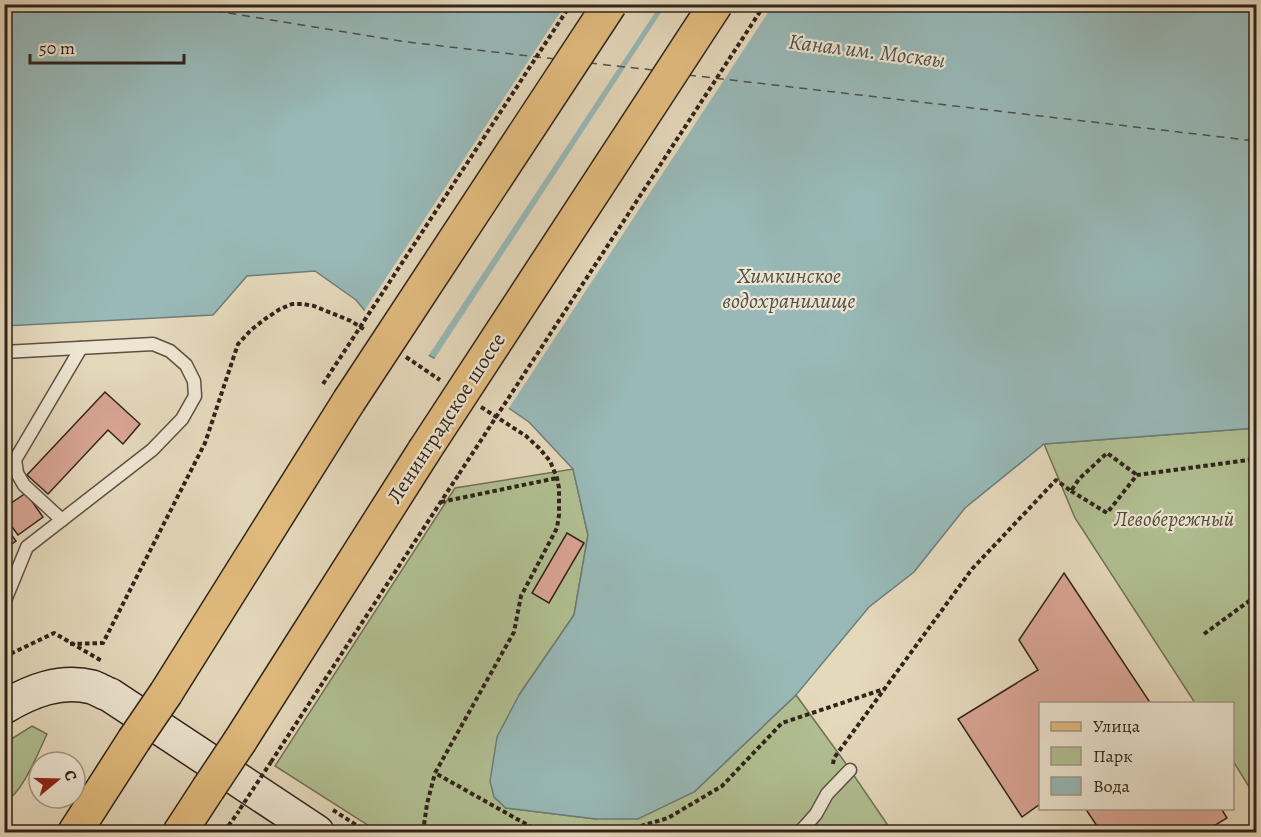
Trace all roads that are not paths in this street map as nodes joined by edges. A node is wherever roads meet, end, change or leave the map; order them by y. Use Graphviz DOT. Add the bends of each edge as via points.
graph roads {
  1 [pos="610,4"];
  2 [pos="716,4"];
  3 [pos="81,348"];
  4 [pos="4,352"];
  5 [pos="62,520"];
  6 [pos="4,603"];
  7 [pos="4,707"];
  8 [pos="850,770"];
  9 [pos="75,832"];
  10 [pos="180,832"];
  11 [pos="317,832"];
  12 [pos="800,832"];
  1 -- 9 [label="main road, bridge" via="336,393 166,693"];
  2 -- 10 [label="main road, Ленинградское шоссе, bridge"];
  3 -- 4 [label="lane"];
  3 -- 5 [label="lane" via="15,460 24,485"];
  3 -- 5 [label="lane" via="153,344 170,351 186,365 194,381 195,396 182,419 152,450"];
  5 -- 6 [label="lane" via="27,547"];
  7 -- 11 [label="street" via="45,688 69,684 93,687 110,695 251,802"];
  8 -- 12 [label="lane"];
}
